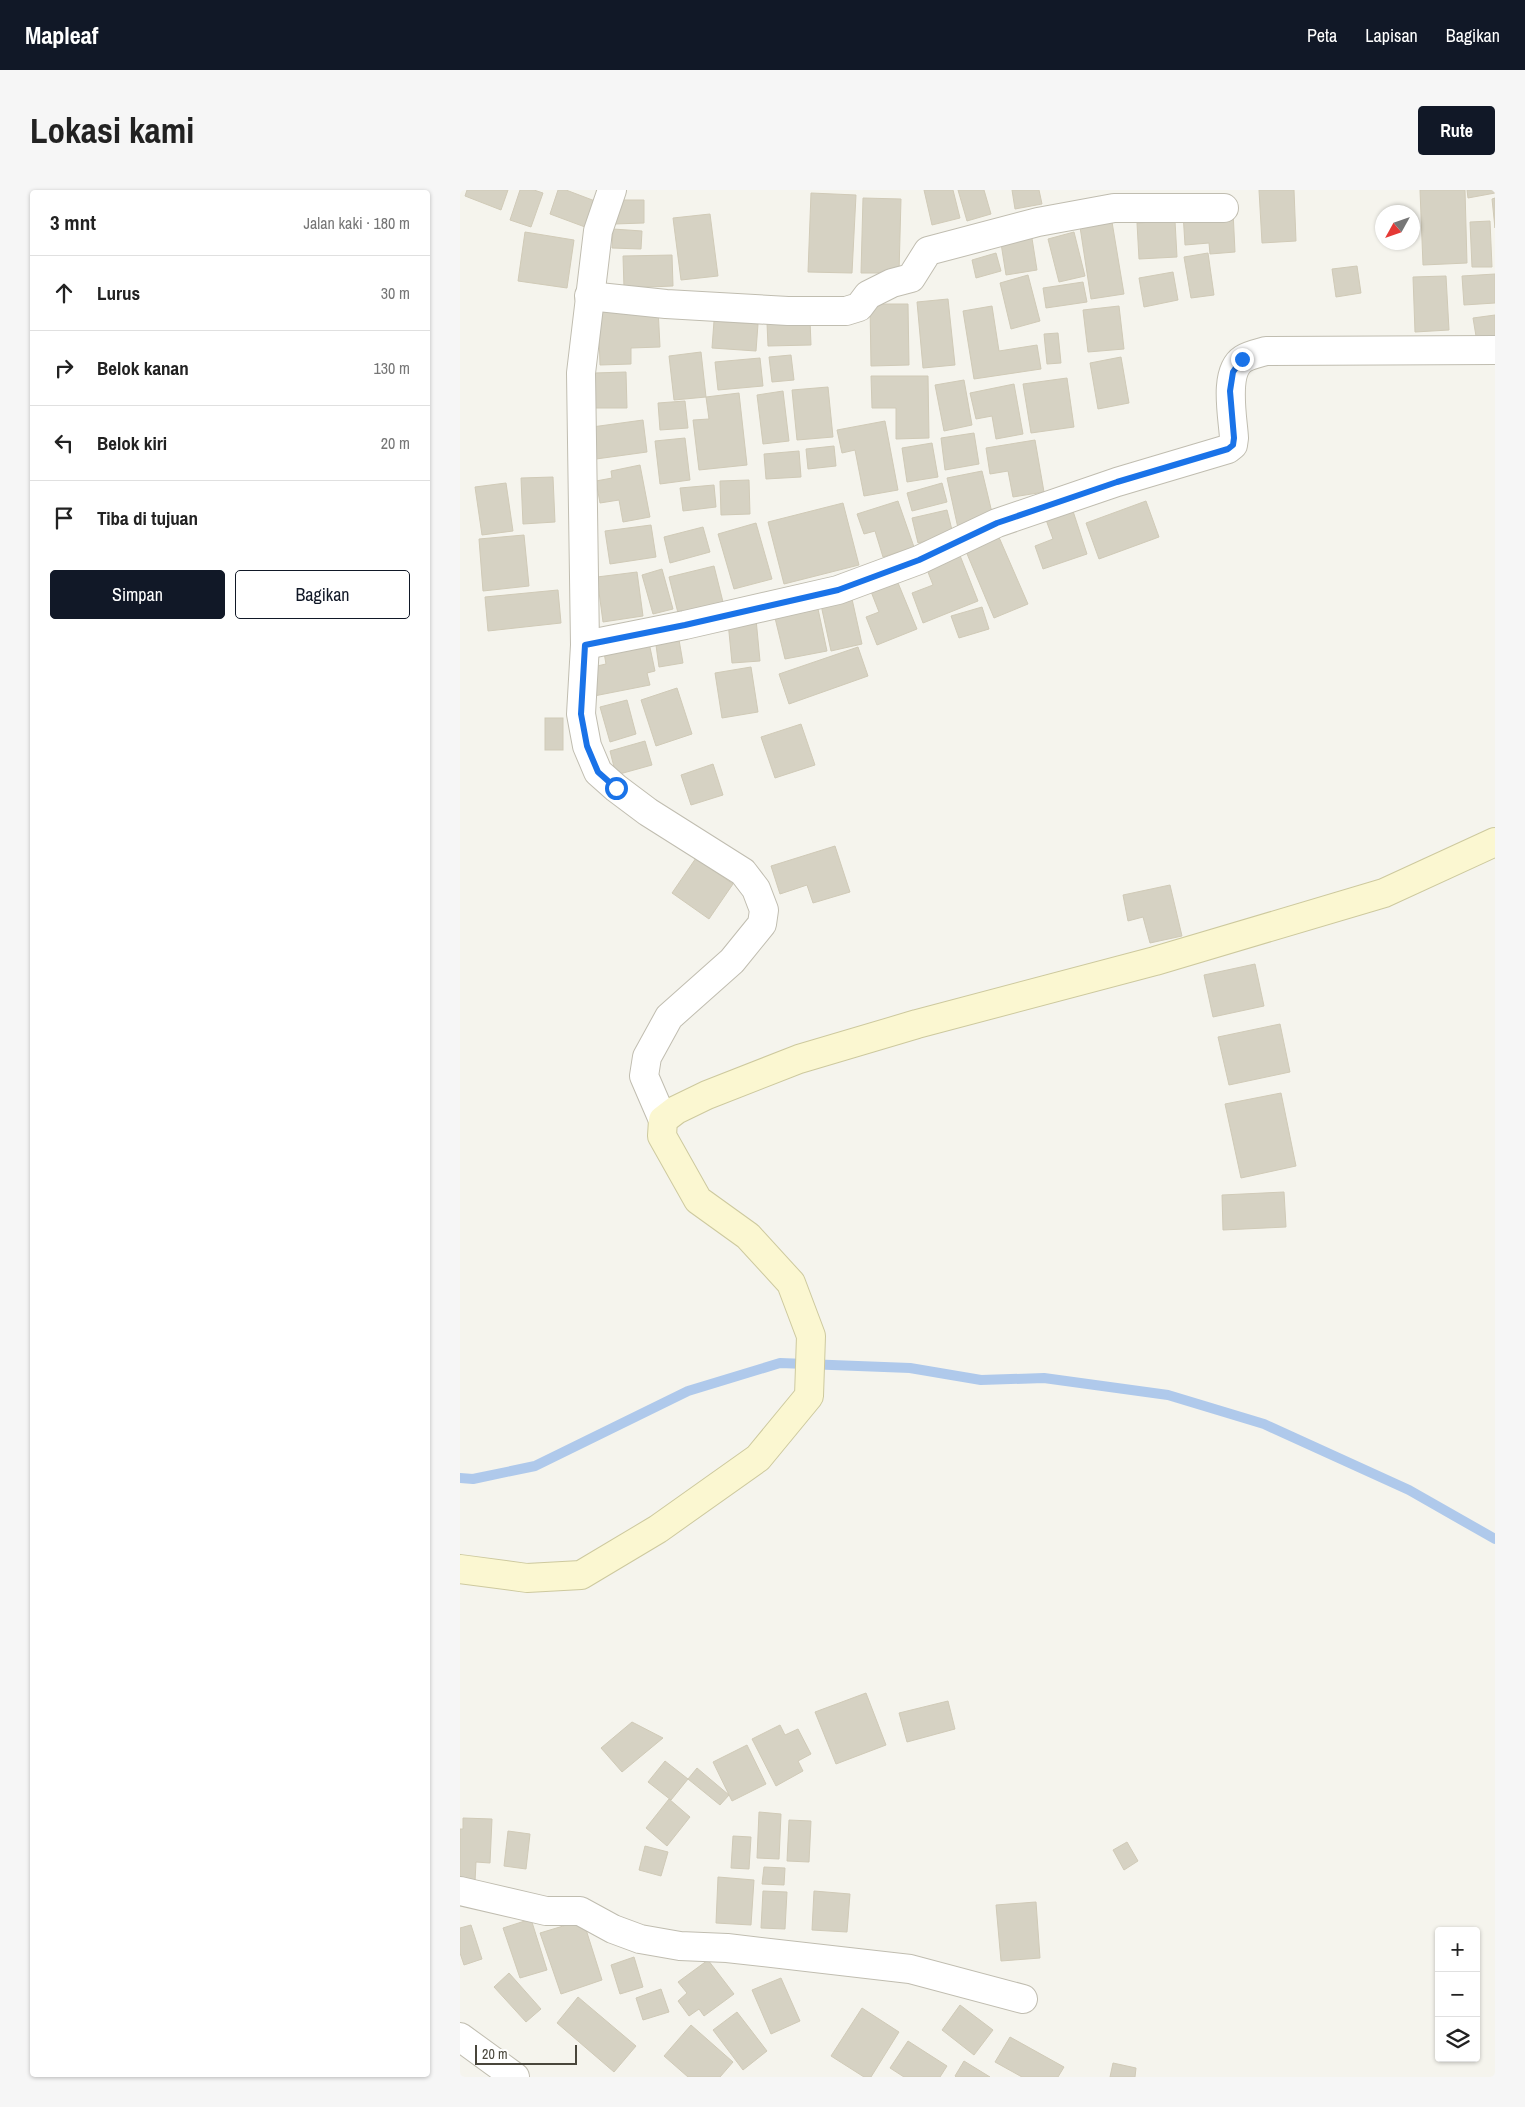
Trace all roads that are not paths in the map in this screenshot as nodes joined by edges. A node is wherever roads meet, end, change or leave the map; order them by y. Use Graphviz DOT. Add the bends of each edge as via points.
graph roads {
  1 [pos="612,190"];
  2 [pos="1224,208"];
  3 [pos="589,296"];
  4 [pos="1495,350"];
  5 [pos="585,645"];
  6 [pos="1495,842"];
  7 [pos="663,1120"];
  8 [pos="460,1569"];
  9 [pos="460,1890"];
  10 [pos="1023,1999"];
  11 [pos="460,2037"];
  12 [pos="515,2077"];
  1 -- 3 [label="street" via="598,231"];
  2 -- 3 [label="street" via="1114,208 1038,222 938,248 928,251 911,278 868,295 859,307 846,312 666,304"];
  3 -- 5 [label="street" via="581,372"];
  4 -- 5 [label="street" via="1266,351 1242,359 1233,372 1230,391 1234,438 1228,449 997,523 919,560 838,590"];
  5 -- 7 [label="street" via="581,714 587,746 598,772 648,812 743,872 756,889 764,910 762,924 732,961 670,1017 647,1057 644,1076"];
  6 -- 7 [label="street" via="1384,893 1155,961 799,1059 707,1095"];
  7 -- 8 [label="street" via="662,1136 698,1200 748,1236 791,1283 811,1336 810,1396 758,1458 658,1529 581,1575 527,1578"];
  9 -- 10 [label="street" via="546,1911 580,1911 640,1939 680,1946 910,1969"];
  11 -- 12 [label="street"];
}
